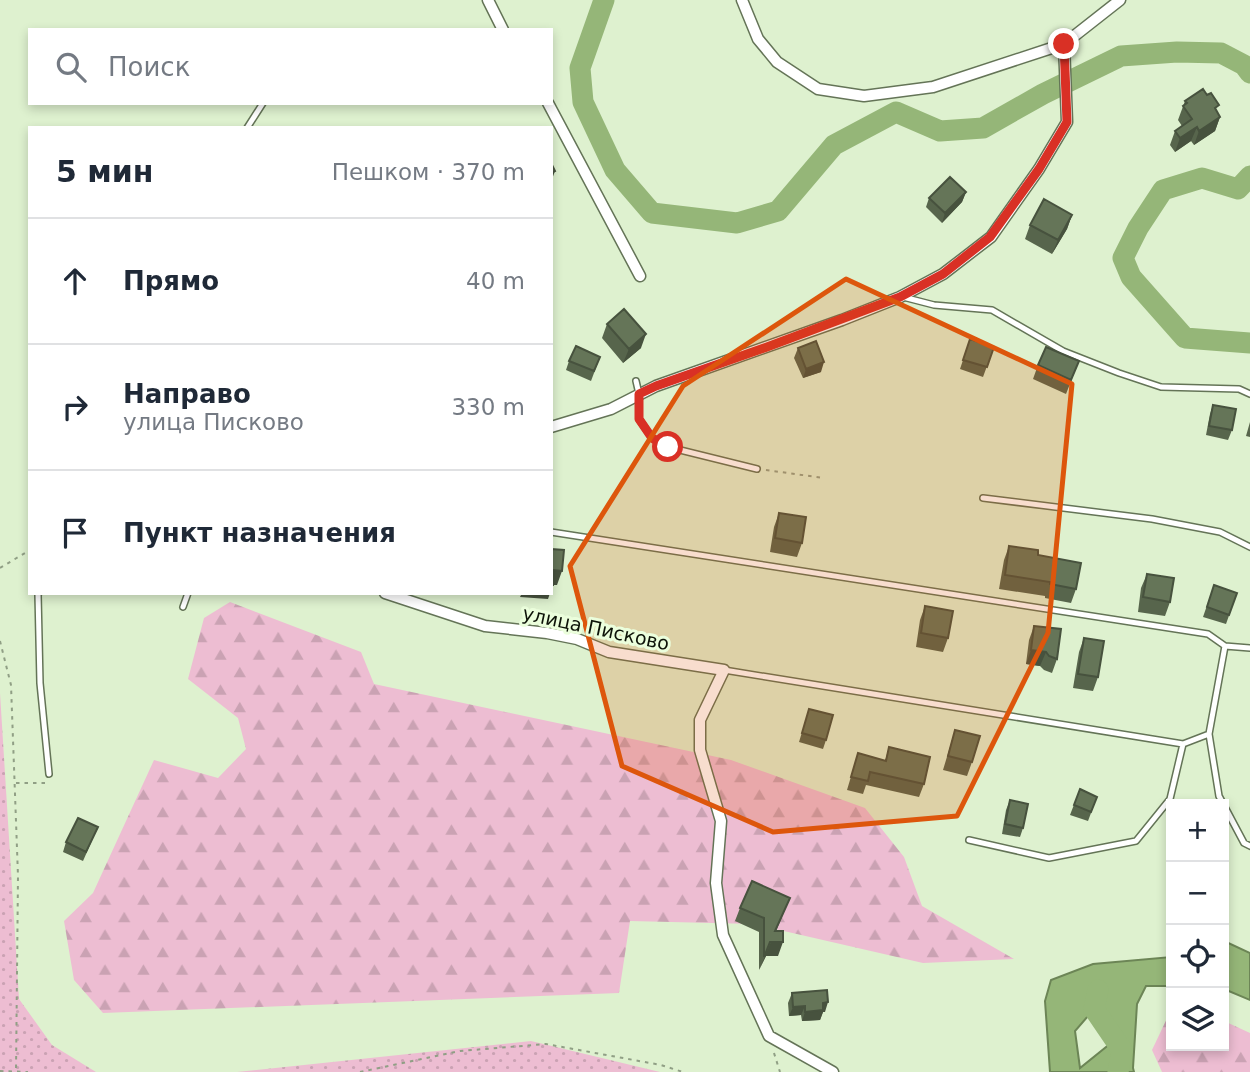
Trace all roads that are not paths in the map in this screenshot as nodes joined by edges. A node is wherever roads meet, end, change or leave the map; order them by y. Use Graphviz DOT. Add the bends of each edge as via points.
graph roads {
  1 [pos="488,0"];
  2 [pos="742,0"];
  3 [pos="1120,0"];
  4 [pos="502,28"];
  5 [pos="1064,44"];
  6 [pos="262,105"];
  7 [pos="549,105"];
  8 [pos="248,126"];
  9 [pos="640,276"];
  10 [pos="900,297"];
  11 [pos="636,381"];
  12 [pos="639,394"];
  13 [pos="1250,394"];
  14 [pos="553,426"];
  15 [pos="757,469"];
  16 [pos="982,498"];
  17 [pos="553,532"];
  18 [pos="1250,547"];
  19 [pos="38,595"];
  20 [pos="187,595"];
  21 [pos="392,595"];
  22 [pos="183,607"];
  23 [pos="1225,646"];
  24 [pos="1250,648"];
  25 [pos="724,670"];
  26 [pos="1209,734"];
  27 [pos="1183,744"];
  28 [pos="49,774"];
  29 [pos="969,840"];
  30 [pos="1250,846"];
  31 [pos="833,1072"];
  1 -- 4 [label="street"];
  2 -- 5 [label="street" via="758,39 777,62 818,89 864,96 933,87"];
  3 -- 5 [label="street"];
  5 -- 10 [label="street" via="1067,122 1039,169 990,237 943,274"];
  6 -- 8 [label="lane"];
  7 -- 9 [label="street"];
  10 -- 12 [label="street"];
  10 -- 13 [label="lane" via="992,310 1063,351 1161,387 1239,389"];
  11 -- 12 [label="lane"];
  12 -- 14 [label="street" via="611,409"];
  12 -- 15 [label="lane" via="639,419 652,438 668,447"];
  16 -- 18 [label="lane" via="1166,522 1220,532"];
  17 -- 23 [label="lane" via="1208,634"];
  19 -- 28 [label="lane"];
  20 -- 22 [label="lane"];
  21 -- 25 [label="street, улица Писково" via="485,626 547,633 609,652"];
  23 -- 24 [label="lane"];
  23 -- 26 [label="lane"];
  25 -- 27 [label="lane"];
  25 -- 31 [label="street" via="700,720 700,750 721,821 716,883 723,935 769,1036"];
  26 -- 27 [label="lane"];
  26 -- 30 [label="lane" via="1219,796 1244,844"];
  27 -- 29 [label="lane" via="1170,799 1136,841 1049,858"];
}
